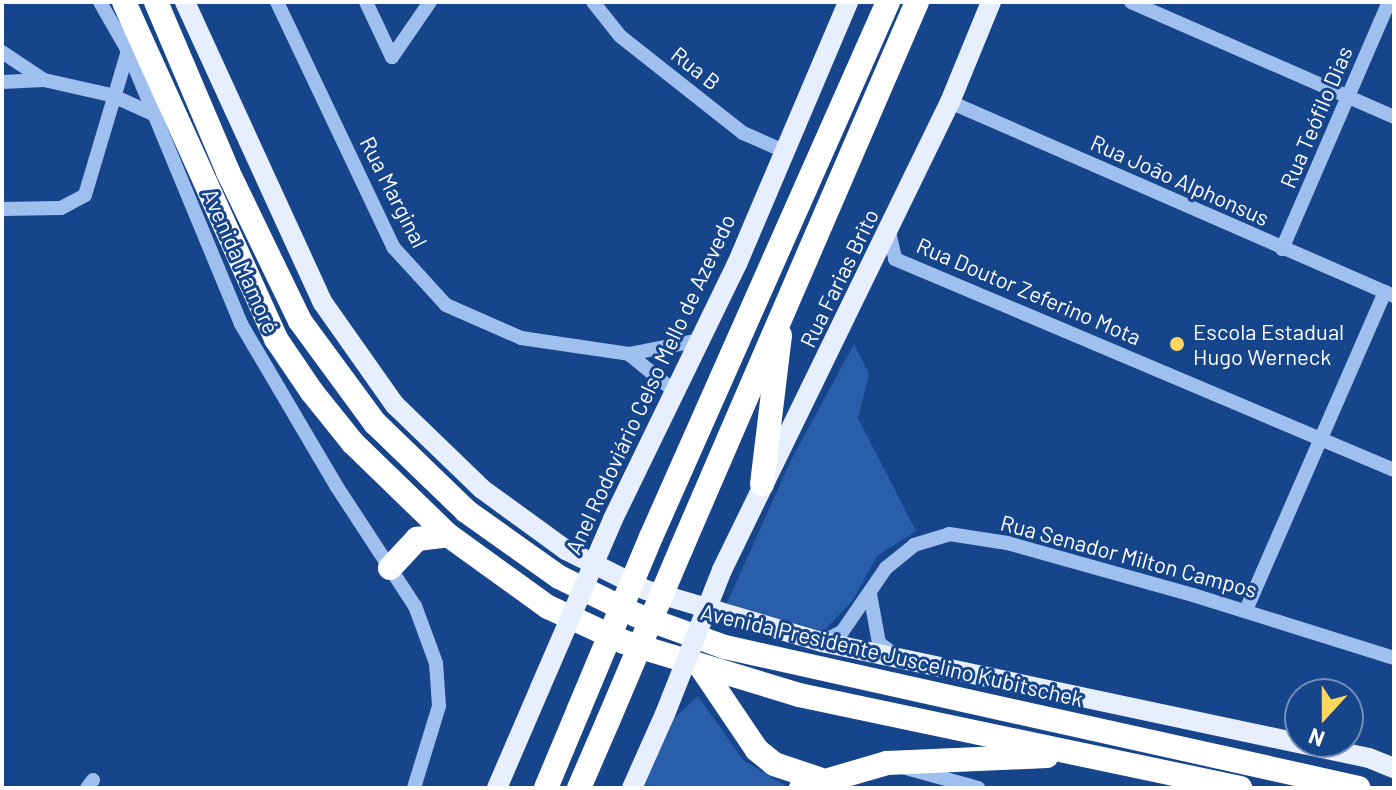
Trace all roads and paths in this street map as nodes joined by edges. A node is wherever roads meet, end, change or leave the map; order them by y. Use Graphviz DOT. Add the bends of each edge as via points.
graph roads {
  1 [pos="100,2"];
  2 [pos="124,2"];
  3 [pos="156,2"];
  4 [pos="185,2"];
  5 [pos="277,2"];
  6 [pos="366,2"];
  7 [pos="430,2"];
  8 [pos="593,2"];
  9 [pos="888,2"];
  10 [pos="917,2"];
  11 [pos="991,2"];
  12 [pos="1131,2"];
  13 [pos="1389,2"];
  14 [pos="848,7"];
  15 [pos="128,51"];
  16 [pos="2,52"];
  17 [pos="44,80"];
  18 [pos="2,82"];
  19 [pos="111,95"];
  20 [pos="1348,98"];
  21 [pos="950,102"];
  22 [pos="151,113"];
  23 [pos="1394,117"];
  24 [pos="784,151"];
  25 [pos="2,209"];
  26 [pos="889,232"];
  27 [pos="1282,249"];
  28 [pos="1389,294"];
  29 [pos="783,305"];
  30 [pos="700,340"];
  31 [pos="629,354"];
  32 [pos="674,391"];
  33 [pos="1320,437"];
  34 [pos="1394,470"];
  35 [pos="762,484"];
  36 [pos="448,535"];
  37 [pos="390,568"];
  38 [pos="870,594"];
  39 [pos="1246,610"];
  40 [pos="822,642"];
  41 [pos="897,657"];
  42 [pos="1394,658"];
  43 [pos="701,667"];
  44 [pos="1087,754"];
  45 [pos="887,763"];
  46 [pos="1394,768"];
  47 [pos="810,784"];
  48 [pos="414,788"];
  49 [pos="497,788"];
  50 [pos="546,788"];
  51 [pos="579,788"];
  52 [pos="632,788"];
  53 [pos="978,788"];
  54 [pos="1240,788"];
  55 [pos="1359,788"];
  1 -- 15 [label="street, Avenida Mamoré"];
  2 -- 36 [label="highway" via="276,339 353,443"];
  3 -- 55 [label="highway, Avenida Presidente Juscelino Kubitschek" via="228,172 300,321 375,423 466,511 559,577 636,615 725,647"];
  4 -- 40 [label="main road, Avenida Presidente Juscelino Kubitschek" via="323,303 395,405 482,489 566,550 646,590"];
  5 -- 31 [label="street, Rua Marginal" via="394,248 413,273 446,305 521,338"];
  6 -- 7 [label="street" via="392,57"];
  8 -- 24 [label="street, Rua B" via="620,36 730,123"];
  9 -- 50 [label="highway, bridge"];
  10 -- 29 [label="highway"];
  11 -- 21 [label="main road, Rua Farias Brito"];
  12 -- 20 [label="street"];
  13 -- 20 [label="street, Rua Teófilo Dias"];
  14 -- 24 [label="main road, Anel Rodoviário Celso Mello de Azevedo"];
  15 -- 19 [label="street"];
  15 -- 22 [label="street, Avenida Mamoré"];
  16 -- 17 [label="street"];
  17 -- 18 [label="street"];
  17 -- 19 [label="street"];
  19 -- 22 [label="street"];
  19 -- 25 [label="street" via="85,195 61,208"];
  20 -- 23 [label="street"];
  20 -- 27 [label="street, Rua Teófilo Dias"];
  21 -- 26 [label="main road, Rua Farias Brito"];
  21 -- 27 [label="street, Rua João Alphonsus"];
  22 -- 37 [label="street, Avenida Mamoré" via="241,324"];
  24 -- 30 [label="main road, Anel Rodoviário Celso Mello de Azevedo"];
  26 -- 33 [label="street, Rua Doutor Zeferino Mota" via="895,259"];
  26 -- 35 [label="main road, Rua Farias Brito"];
  27 -- 28 [label="street, Rua João Alphonsus"];
  28 -- 33 [label="street"];
  29 -- 35 [label="highway"];
  29 -- 51 [label="highway, bridge"];
  30 -- 31 [label="street, Rua Marginal"];
  30 -- 32 [label="main road, Anel Rodoviário Celso Mello de Azevedo"];
  31 -- 32 [label="street"];
  32 -- 49 [label="main road, Anel Rodoviário Celso Mello de Azevedo, bridge"];
  33 -- 34 [label="street, Rua Doutor Zeferino Mota"];
  33 -- 39 [label="street"];
  35 -- 52 [label="main road, Rua Farias Brito, bridge"];
  36 -- 37 [label="highway" via="417,539"];
  36 -- 43 [label="highway" via="548,607 624,642"];
  37 -- 48 [label="street, Avenida Mamoré" via="415,606 436,663 439,706"];
  38 -- 39 [label="street, Rua Senador Milton Campos" via="886,568 914,545 949,534 1007,543"];
  38 -- 40 [label="street, Rua Senador Milton Campos" via="842,632"];
  38 -- 41 [label="street" via="879,643"];
  39 -- 42 [label="street, Rua Senador Milton Campos"];
  40 -- 41 [label="main road, Avenida Presidente Juscelino Kubitschek"];
  41 -- 46 [label="main road, Avenida Presidente Juscelino Kubitschek" via="1369,758"];
  43 -- 44 [label="highway" via="799,695"];
  43 -- 47 [label="highway" via="757,750"];
  44 -- 45 [label="highway"];
  44 -- 54 [label="highway"];
  45 -- 47 [label="highway"];
  45 -- 53 [label="street"];
}
